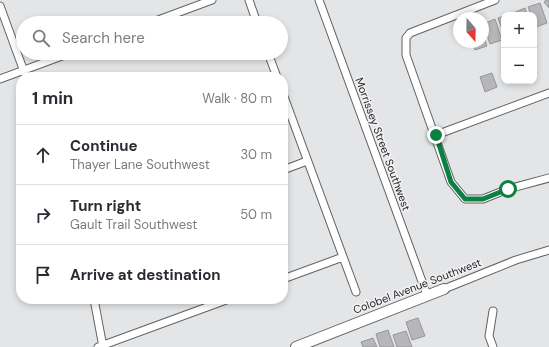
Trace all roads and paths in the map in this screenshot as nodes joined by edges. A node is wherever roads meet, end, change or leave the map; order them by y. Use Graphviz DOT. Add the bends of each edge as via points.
graph roads {
  1 [pos="212,0"];
  2 [pos="249,0"];
  3 [pos="319,0"];
  4 [pos="494,0"];
  5 [pos="0,6"];
  6 [pos="169,16"];
  7 [pos="255,16"];
  8 [pos="16,50"];
  9 [pos="20,60"];
  10 [pos="55,60"];
  11 [pos="271,60"];
  12 [pos="24,72"];
  13 [pos="29,72"];
  14 [pos="275,72"];
  15 [pos="16,76"];
  16 [pos="0,79"];
  17 [pos="549,93"];
  18 [pos="288,108"];
  19 [pos="436,135"];
  20 [pos="307,161"];
  21 [pos="288,168"];
  22 [pos="549,178"];
  23 [pos="549,250"];
  24 [pos="343,257"];
  25 [pos="288,277"];
  26 [pos="444,289"];
  27 [pos="356,292"];
  28 [pos="426,296"];
  29 [pos="95,304"];
  30 [pos="217,304"];
  31 [pos="493,311"];
  32 [pos="101,347"];
  33 [pos="296,347"];
  34 [pos="493,347"];
  1 -- 6 [label="street"];
  2 -- 7 [label="street"];
  3 -- 28 [label="street, Morrissey Street Southwest"];
  4 -- 19 [label="street" via="416,29 406,38 406,55"];
  5 -- 8 [label="street"];
  9 -- 12 [label="street"];
  10 -- 13 [label="street"];
  11 -- 14 [label="street"];
  15 -- 16 [label="street"];
  17 -- 19 [label="street"];
  18 -- 20 [label="street"];
  19 -- 22 [label="street" via="451,182 465,199 483,199"];
  20 -- 21 [label="street"];
  20 -- 24 [label="street"];
  23 -- 26 [label="street, Colobel Avenue Southwest" via="516,260"];
  24 -- 25 [label="street"];
  24 -- 27 [label="street"];
  26 -- 28 [label="street, Colobel Avenue Southwest"];
  28 -- 33 [label="street, Colobel Avenue Southwest"];
  29 -- 32 [label="street"];
  30 -- 32 [label="street"];
  31 -- 34 [label="street" via="489,336"];
}
